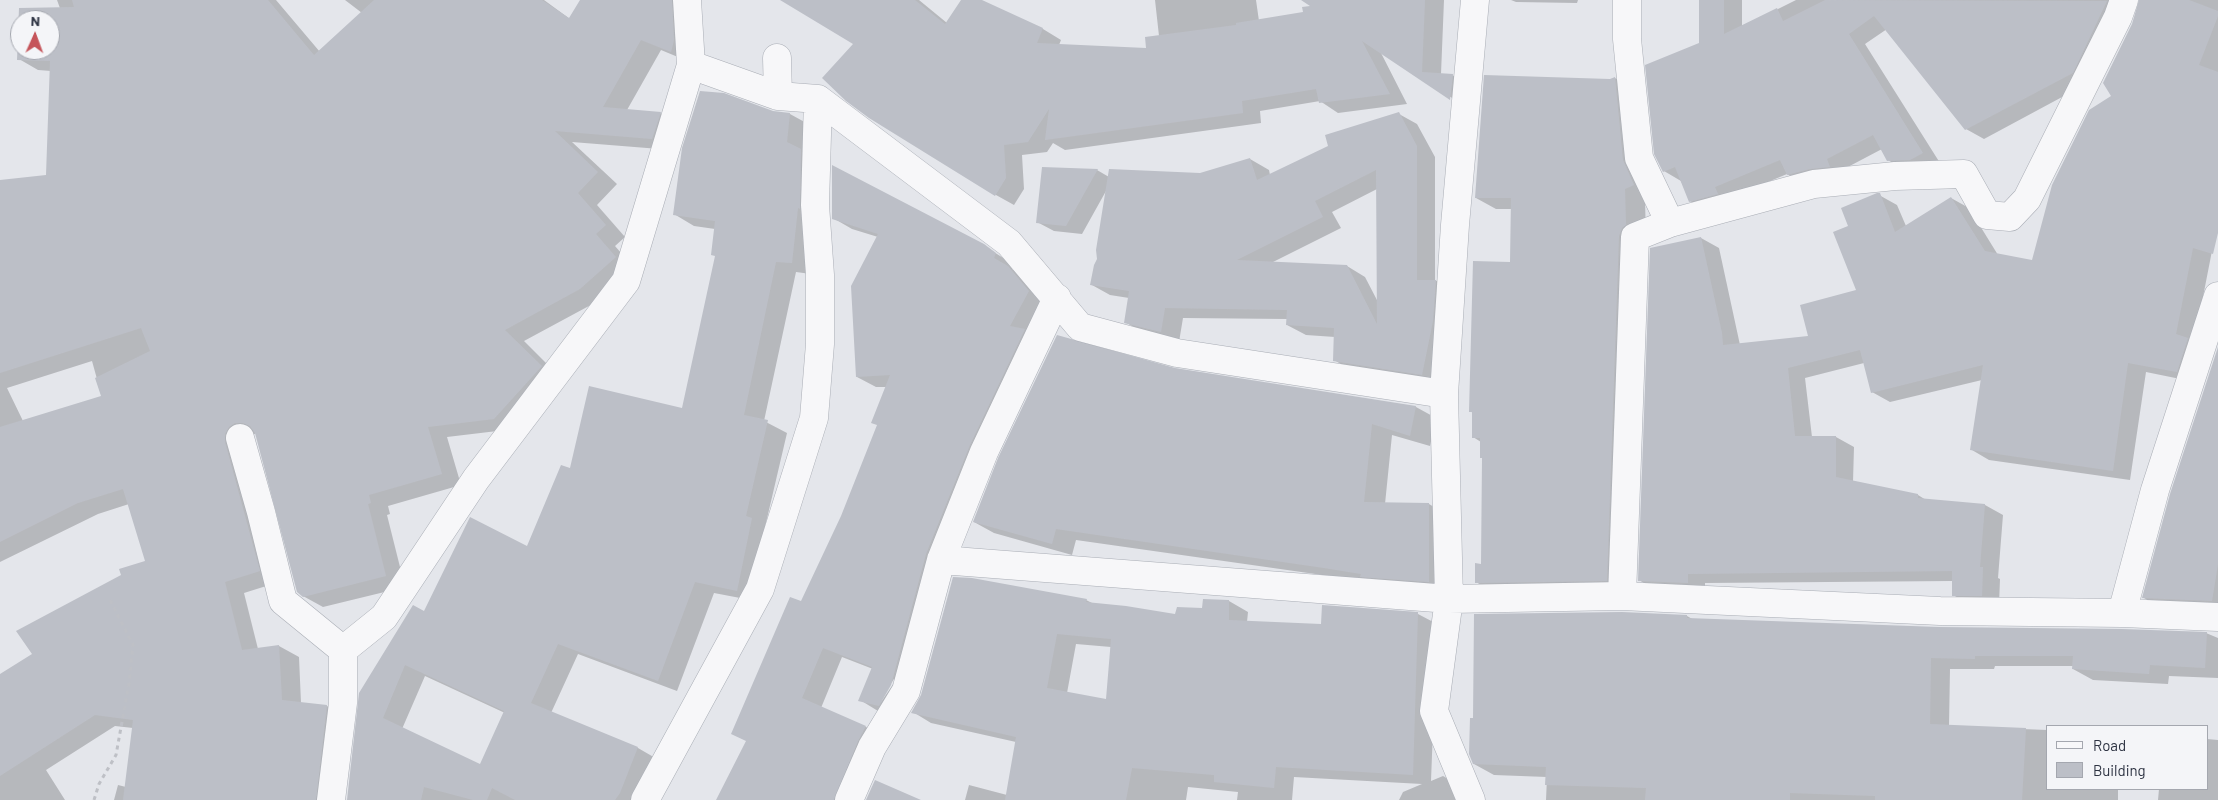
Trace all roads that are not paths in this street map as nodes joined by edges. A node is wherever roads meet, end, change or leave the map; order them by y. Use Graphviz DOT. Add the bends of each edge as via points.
graph roads {
  1 [pos="687,0"];
  2 [pos="1475,0"];
  3 [pos="1627,0"];
  4 [pos="2124,0"];
  5 [pos="777,58"];
  6 [pos="691,65"];
  7 [pos="778,96"];
  8 [pos="818,99"];
  9 [pos="1670,223"];
  10 [pos="2218,296"];
  11 [pos="1057,298"];
  12 [pos="1444,394"];
  13 [pos="240,438"];
  14 [pos="941,560"];
  15 [pos="1622,596"];
  16 [pos="1449,599"];
  17 [pos="2122,613"];
  18 [pos="2218,617"];
  19 [pos="343,650"];
  20 [pos="331,800"];
  21 [pos="645,800"];
  22 [pos="850,800"];
  23 [pos="1471,800"];
  1 -- 6 [label="street"];
  2 -- 12 [label="street"];
  3 -- 9 [label="street" via="1627,39 1639,158"];
  4 -- 9 [label="street" via="2027,199 2010,217 1987,215 1964,174 1895,176 1814,184"];
  5 -- 7 [label="street"];
  6 -- 7 [label="street"];
  6 -- 19 [label="street" via="626,281 476,479 384,617"];
  7 -- 8 [label="street"];
  8 -- 11 [label="street" via="1008,243"];
  8 -- 21 [label="street" via="815,205 820,344 814,418 760,589"];
  9 -- 15 [label="street" via="1636,237"];
  10 -- 17 [label="street" via="2155,490"];
  11 -- 12 [label="street" via="1080,327 1177,353"];
  11 -- 14 [label="street" via="984,452"];
  12 -- 16 [label="street"];
  13 -- 19 [label="street" via="283,601"];
  14 -- 16 [label="street"];
  14 -- 22 [label="street" via="906,691 872,747"];
  15 -- 16 [label="street"];
  15 -- 17 [label="street" via="1940,611"];
  16 -- 23 [label="street" via="1434,711"];
  17 -- 18 [label="street"];
  19 -- 20 [label="street" via="343,703"];
}
